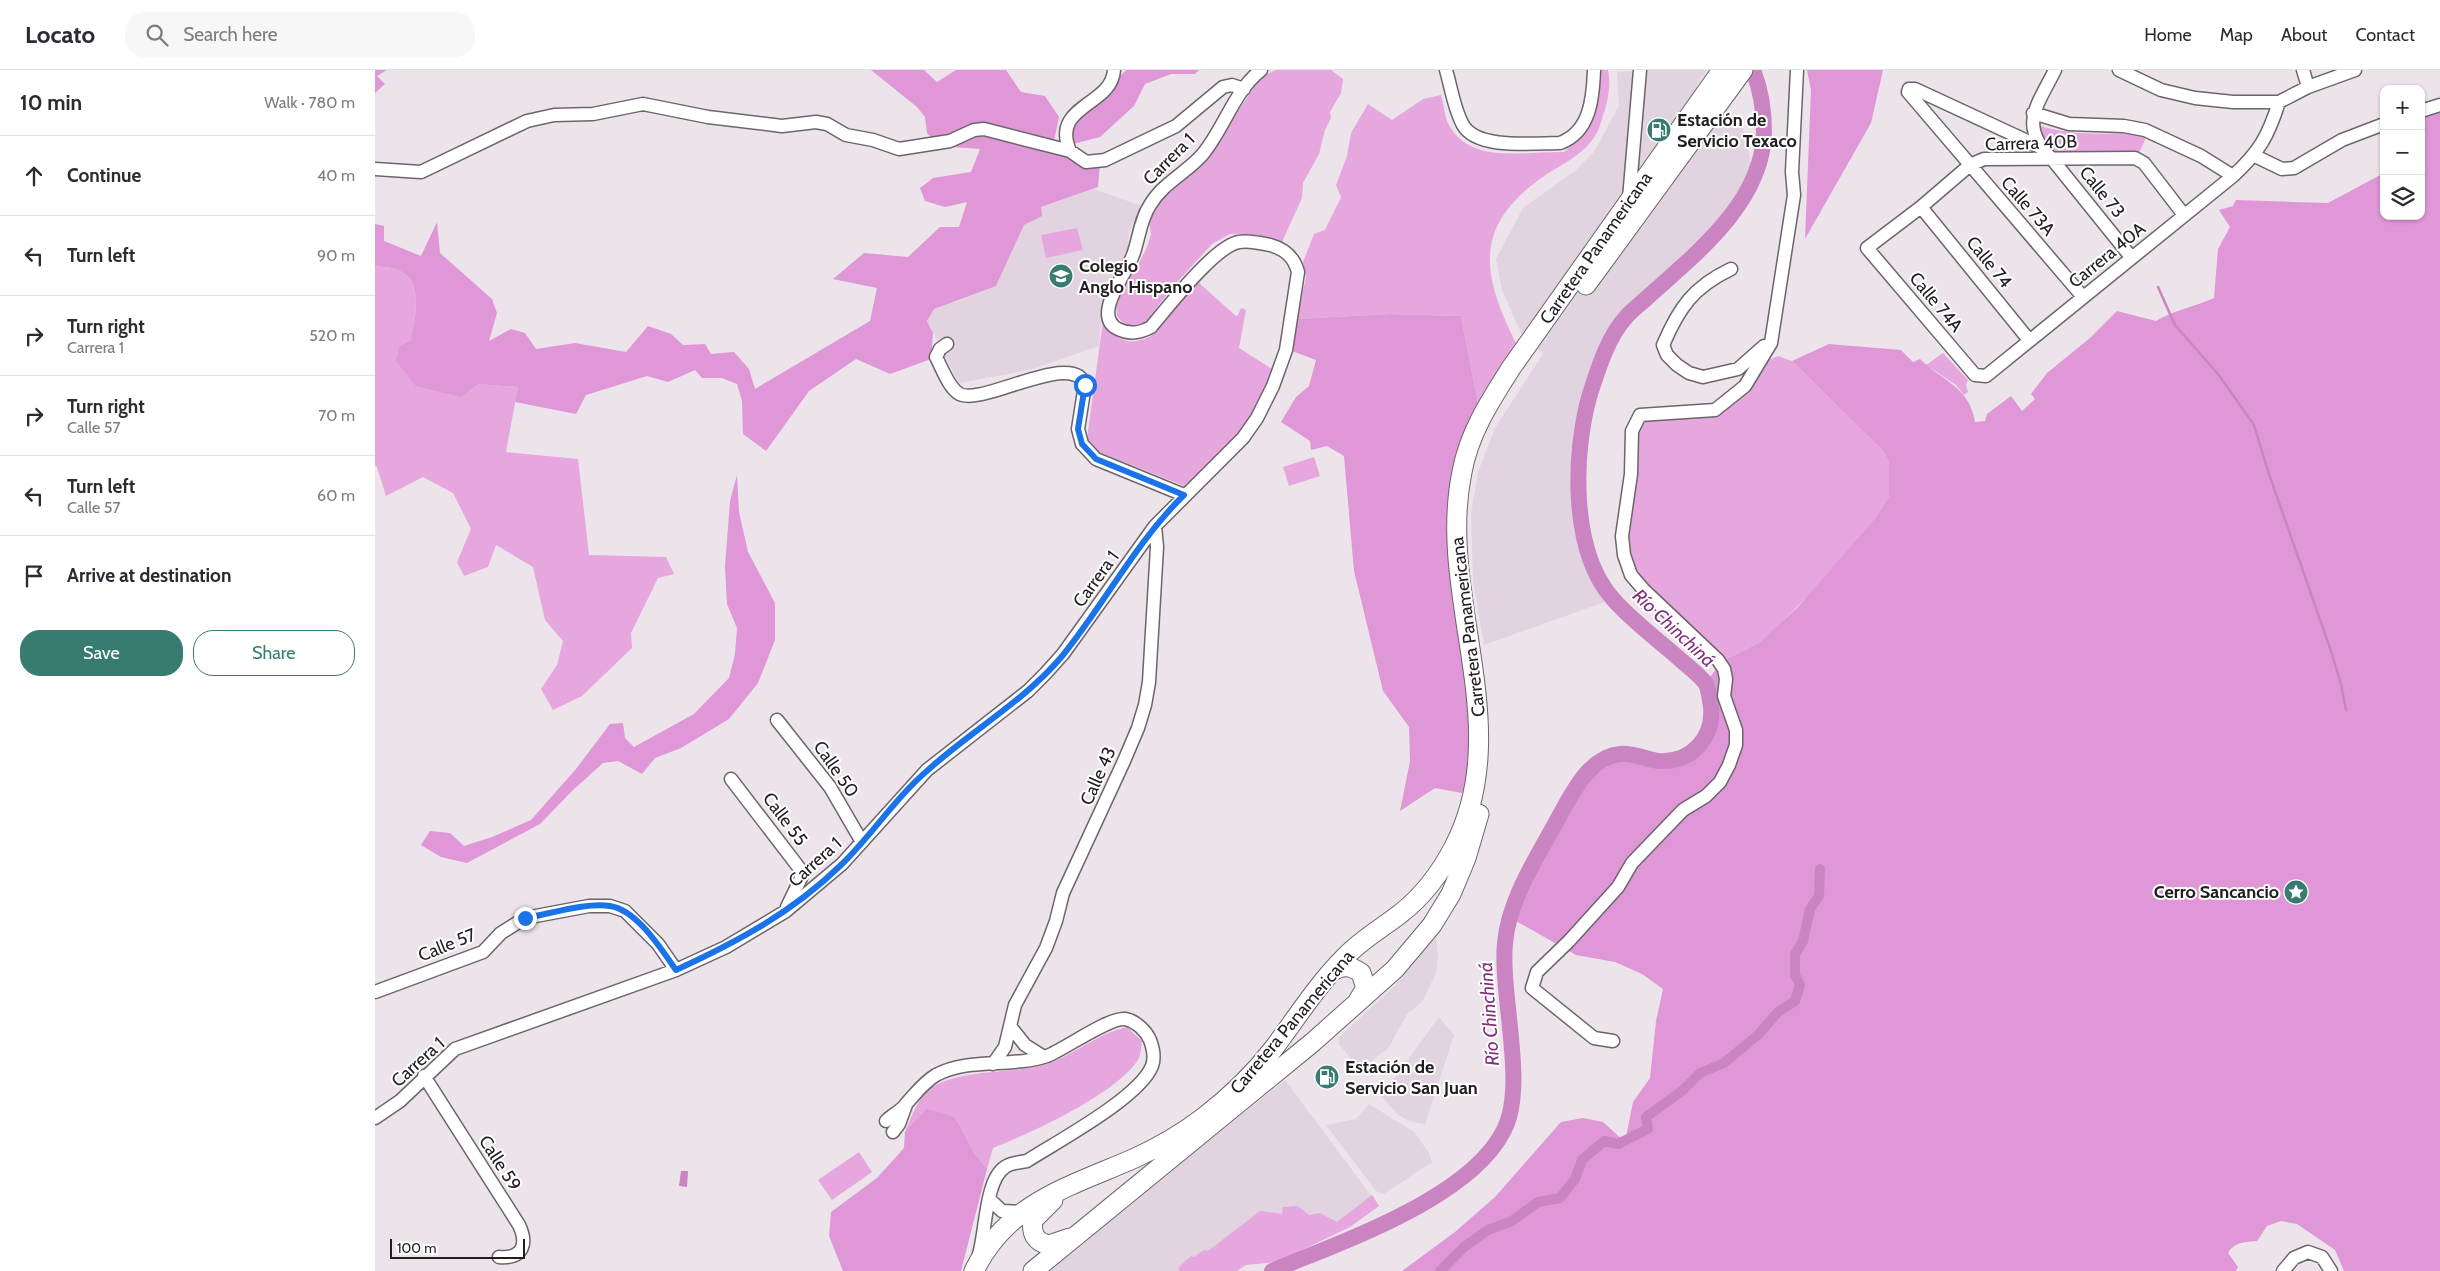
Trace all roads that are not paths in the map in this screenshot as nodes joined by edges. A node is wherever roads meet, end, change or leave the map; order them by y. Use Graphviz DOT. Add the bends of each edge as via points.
graph roads {
  1 [pos="1114,70"];
  2 [pos="1261,70"];
  3 [pos="1446,70"];
  4 [pos="1594,70"];
  5 [pos="1640,70"];
  6 [pos="1722,70"];
  7 [pos="1743,70"];
  8 [pos="1797,70"];
  9 [pos="2055,70"];
  10 [pos="2119,70"];
  11 [pos="2303,70"];
  12 [pos="2355,70"];
  13 [pos="2308,87"];
  14 [pos="1244,89"];
  15 [pos="1714,97"];
  16 [pos="2279,102"];
  17 [pos="2440,105"];
  18 [pos="2425,111"];
  19 [pos="2033,112"];
  20 [pos="2380,126"];
  21 [pos="1067,145"];
  22 [pos="2040,147"];
  23 [pos="2255,156"];
  24 [pos="2052,159"];
  25 [pos="1970,165"];
  26 [pos="375,169"];
  27 [pos="2233,176"];
  28 [pos="1629,202"];
  29 [pos="1921,207"];
  30 [pos="2184,215"];
  31 [pos="1867,248"];
  32 [pos="2131,257"];
  33 [pos="1731,269"];
  34 [pos="2083,297"];
  35 [pos="2029,340"];
  36 [pos="1771,343"];
  37 [pos="947,344"];
  38 [pos="1980,377"];
  39 [pos="1184,495"];
  40 [pos="1155,526"];
  41 [pos="777,720"];
  42 [pos="731,779"];
  43 [pos="863,842"];
  44 [pos="786,911"];
  45 [pos="676,970"];
  46 [pos="1331,972"];
  47 [pos="375,992"];
  48 [pos="1357,1002"];
  49 [pos="1010,1026"];
  50 [pos="1613,1041"];
  51 [pos="1044,1056"];
  52 [pos="993,1064"];
  53 [pos="425,1076"];
  54 [pos="906,1105"];
  55 [pos="375,1118"];
  56 [pos="886,1121"];
  57 [pos="893,1132"];
  58 [pos="1076,1182"];
  59 [pos="989,1199"];
  60 [pos="1021,1212"];
  61 [pos="1080,1234"];
  62 [pos="499,1257"];
  63 [pos="974,1271"];
  64 [pos="1033,1271"];
  65 [pos="2283,1271"];
  66 [pos="2331,1271"];
  1 -- 21 [label="street" via="1114,79 1107,88 1068,125"];
  2 -- 14 [label="street, Carrera 1"];
  3 -- 4 [label="street" via="1462,125 1470,134 1490,142 1561,143 1580,132 1586,121"];
  5 -- 28 [label="street"];
  6 -- 15 [label="highway, Carretera Panamericana"];
  7 -- 15 [label="highway, Carretera Panamericana"];
  8 -- 36 [label="street" via="1792,172 1794,195"];
  9 -- 19 [label="street"];
  10 -- 16 [label="street" via="2161,90 2195,98"];
  11 -- 13 [label="street"];
  12 -- 13 [label="street"];
  13 -- 16 [label="street"];
  14 -- 21 [label="street" via="1232,85 1223,87 1176,126 1105,160 1086,162"];
  14 -- 39 [label="street, Carrera 1" via="1203,154 1159,192 1150,204 1131,261 1108,308 1108,319 1125,332 1141,332 1151,327 1214,256 1239,242 1276,247 1295,261 1298,272 1286,350 1273,386 1243,438"];
  15 -- 28 [label="highway, Carretera Panamericana"];
  15 -- 48 [label="highway, Carretera Panamericana" via="1520,374 1484,436 1473,472 1467,535 1469,577 1485,680 1488,727 1482,801 1466,858 1451,894 1432,925 1395,969"];
  16 -- 23 [label="street, Carrera 40A"];
  17 -- 18 [label="street"];
  19 -- 22 [label="street, Calle 73" via="2031,124"];
  19 -- 27 [label="street" via="2069,124 2145,130 2201,156"];
  20 -- 23 [label="street" via="2342,140 2294,168 2282,169"];
  21 -- 26 [label="street" via="974,130 950,141 899,149 846,135 816,122 782,126 643,104 593,114 553,115 527,121 421,172"];
  22 -- 24 [label="street, Calle 73"];
  22 -- 25 [label="street, Calle 73A" via="1909,89 1908,92"];
  23 -- 27 [label="street, Carrera 40A"];
  24 -- 25 [label="street, Carrera 40B" via="1984,159"];
  24 -- 30 [label="street, Carrera 40B" via="2135,158 2144,163"];
  24 -- 32 [label="street, Calle 73"];
  25 -- 29 [label="street, Carrera 40B"];
  25 -- 34 [label="street, Calle 73A"];
  27 -- 30 [label="street, Carrera 40A"];
  28 -- 46 [label="highway, Carretera Panamericana" via="1484,410 1462,470 1456,536 1477,682 1479,727 1478,761 1463,827 1438,872 1422,893 1403,912 1356,946"];
  29 -- 31 [label="street, Carrera 40B"];
  29 -- 35 [label="street, Calle 74"];
  30 -- 32 [label="street, Carrera 40A"];
  31 -- 38 [label="street, Calle 74A" via="1975,376"];
  32 -- 34 [label="street, Carrera 40A"];
  33 -- 36 [label="street" via="1714,277 1683,305 1663,344 1667,355 1689,373 1703,377 1730,373"];
  34 -- 35 [label="street, Carrera 40A"];
  35 -- 38 [label="street, Carrera 40A" via="1986,376"];
  36 -- 50 [label="street" via="1745,386 1715,410 1640,415 1632,431 1631,474 1622,536 1624,555 1631,575 1643,589 1721,664 1726,679 1724,696 1736,730 1736,745 1720,782 1706,796 1683,810 1632,864 1618,887 1569,942 1537,972 1532,988 1594,1038"];
  37 -- 39 [label="street" via="936,357 958,393 969,398 1025,380 1061,373 1082,380 1085,385 1078,429 1082,444 1096,459"];
  39 -- 40 [label="street, Carrera 1"];
  40 -- 43 [label="street, Carrera 1" via="1063,654 1045,674 927,770"];
  40 -- 49 [label="street, Calle 43" via="1157,547 1149,682 1138,728 1063,893 1046,948 1015,1005"];
  41 -- 43 [label="street, Calle 50" via="830,787"];
  42 -- 44 [label="street, Calle 55" via="800,869 801,878"];
  43 -- 44 [label="street, Carrera 1" via="820,884"];
  44 -- 45 [label="street, Carrera 1" via="733,943"];
  45 -- 47 [label="street, Calle 57" via="657,944 625,911 610,906 589,906 525,918 501,933 483,952"];
  45 -- 53 [label="street, Carrera 1" via="455,1049"];
  46 -- 48 [label="highway" via="1346,966 1361,972 1366,988"];
  46 -- 58 [label="highway, Carretera Panamericana" via="1252,1074 1211,1112 1157,1147"];
  48 -- 61 [label="highway, Carretera Panamericana"];
  49 -- 51 [label="street" via="1025,1045"];
  49 -- 52 [label="street, Calle 43" via="1005,1047"];
  51 -- 52 [label="street"];
  51 -- 59 [label="street" via="1110,1022 1124,1019 1137,1024 1148,1035 1153,1048 1153,1065 1131,1095 1027,1161 1004,1167 998,1173"];
  52 -- 54 [label="street" via="959,1067 937,1075 919,1088"];
  53 -- 55 [label="street, Carrera 1" via="400,1101"];
  53 -- 62 [label="street, Calle 59" via="525,1237 516,1254"];
  54 -- 56 [label="street"];
  54 -- 57 [label="street"];
  58 -- 60 [label="highway, Carretera Panamericana"];
  58 -- 61 [label="highway" via="1045,1206 1033,1220 1032,1228 1037,1240 1049,1245"];
  59 -- 60 [label="street" via="1003,1211"];
  59 -- 63 [label="street"];
  60 -- 63 [label="highway, Carretera Panamericana" via="991,1242"];
  61 -- 64 [label="highway, Carretera Panamericana"];
  65 -- 66 [label="street" via="2294,1258 2309,1252 2322,1257"];
}
